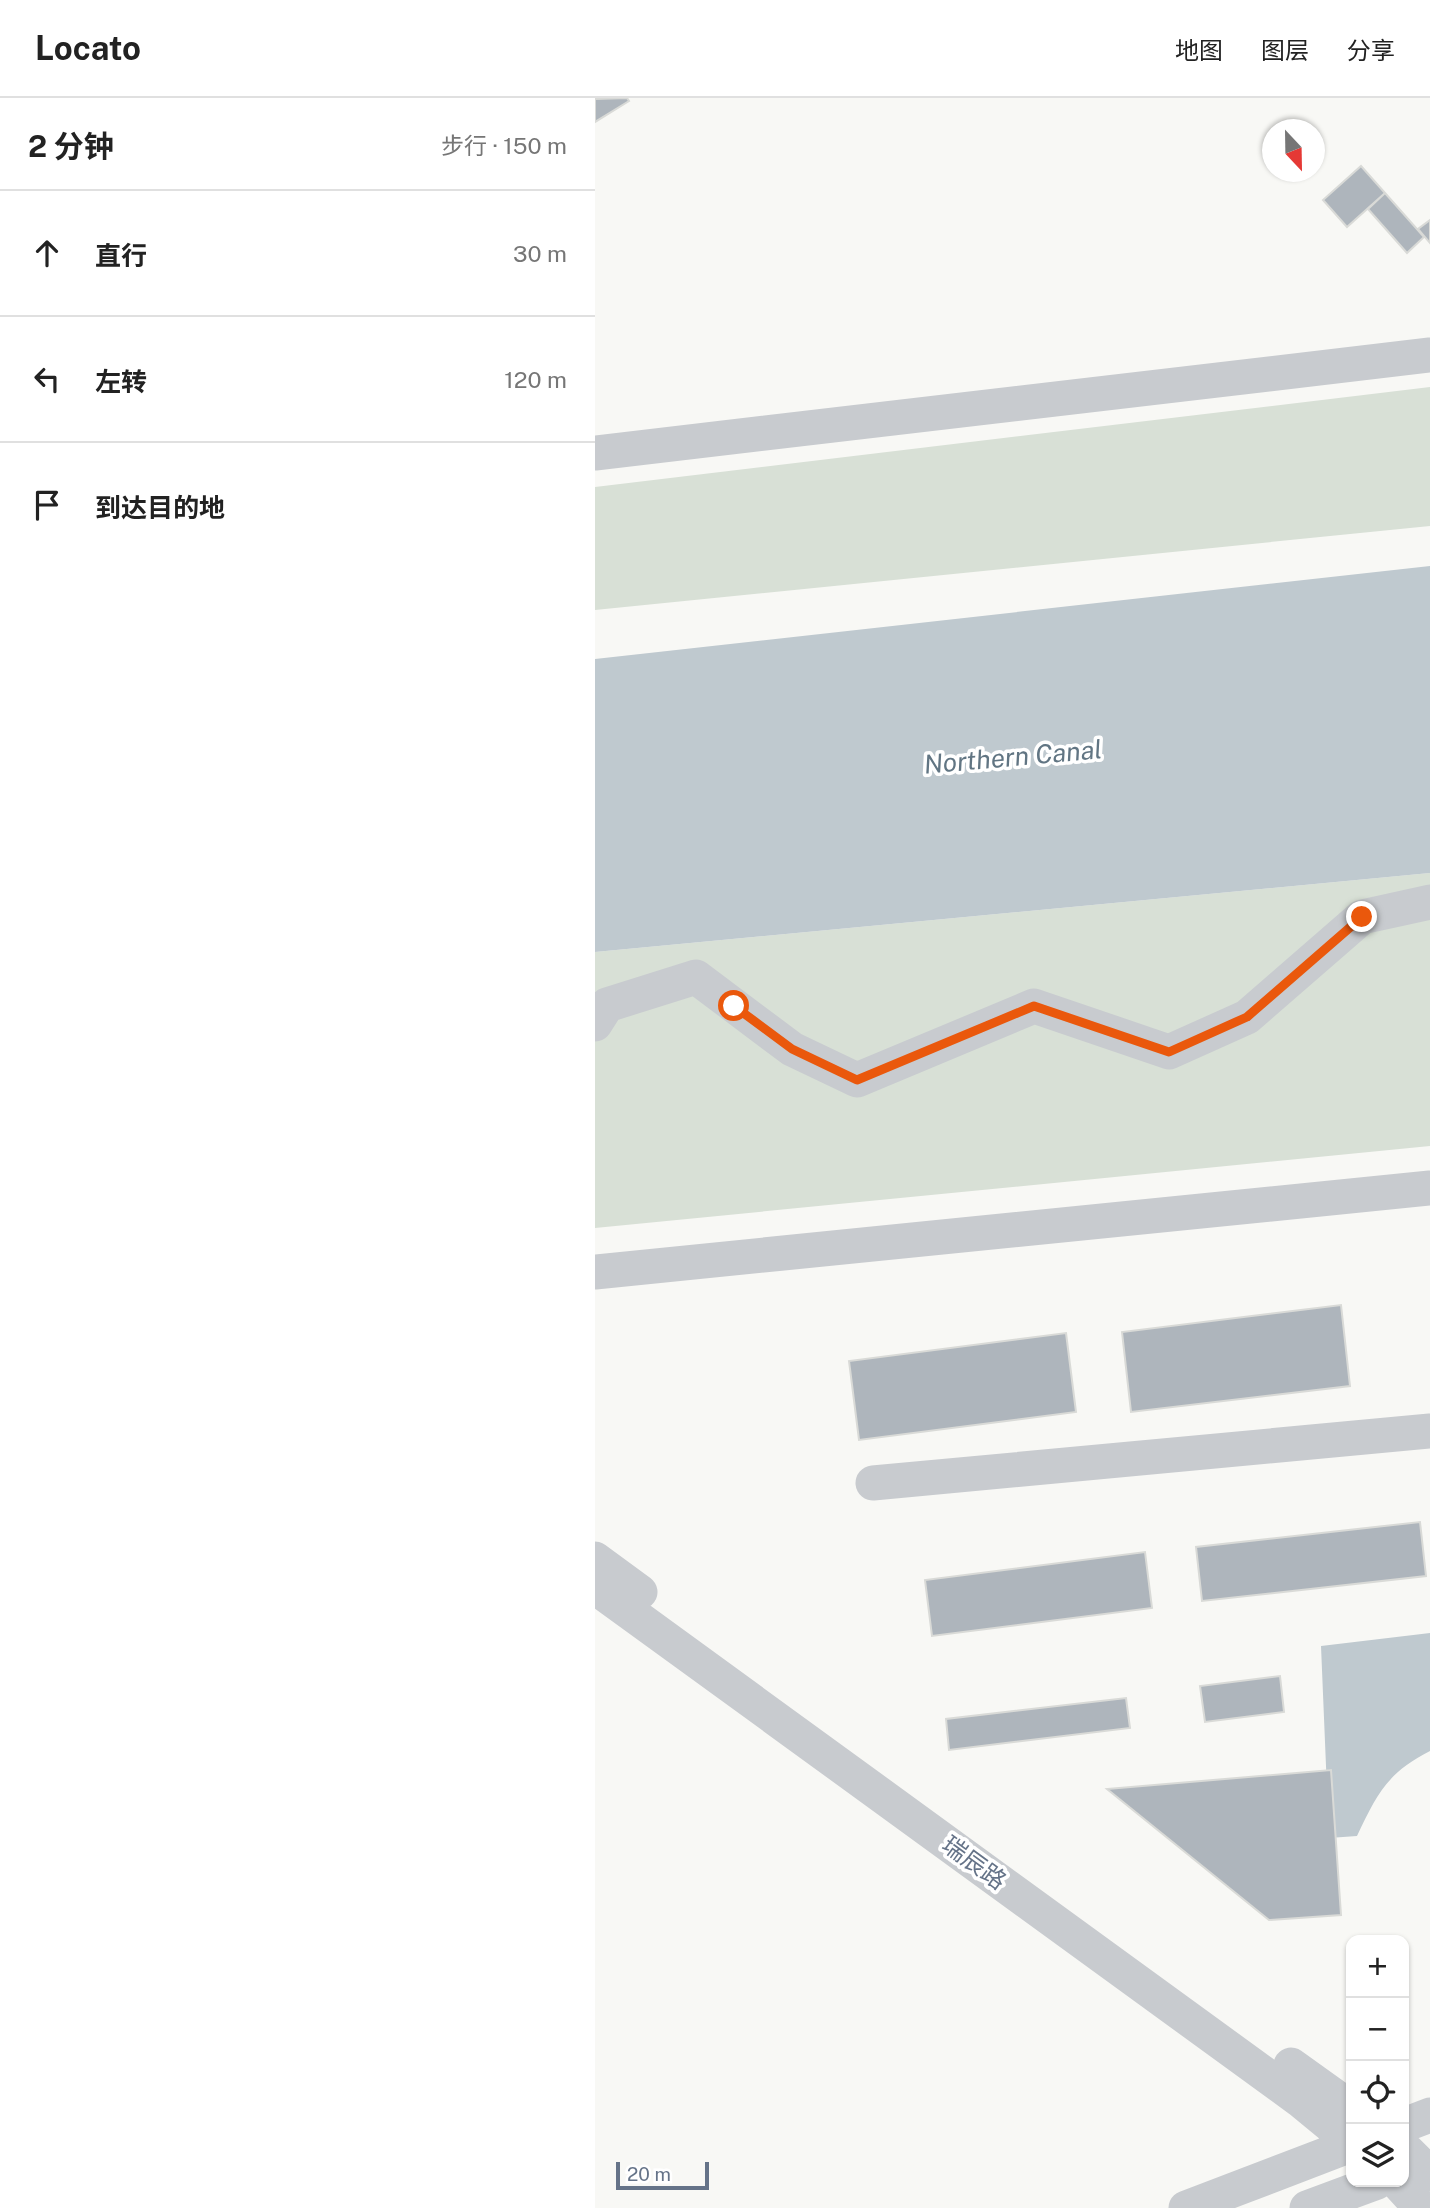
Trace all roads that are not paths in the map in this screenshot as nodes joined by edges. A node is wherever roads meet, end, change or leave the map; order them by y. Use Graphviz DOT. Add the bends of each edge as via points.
graph roads {
  1 [pos="1430,355"];
  2 [pos="595,453"];
  3 [pos="1430,902"];
  4 [pos="595,1024"];
  5 [pos="1430,1188"];
  6 [pos="595,1272"];
  7 [pos="1430,1431"];
  8 [pos="873,1483"];
  9 [pos="595,1559"];
  10 [pos="595,1587"];
  11 [pos="1324,2094"];
  12 [pos="1430,2104"];
  13 [pos="1346,2105"];
  14 [pos="1409,2105"];
  15 [pos="1430,2115"];
  16 [pos="1346,2117"];
  17 [pos="1407,2124"];
  18 [pos="1346,2134"];
  19 [pos="1346,2145"];
  20 [pos="1415,2160"];
  21 [pos="1364,2187"];
  22 [pos="1186,2208"];
  23 [pos="1307,2208"];
  24 [pos="1421,2208"];
  1 -- 2 [label="street"];
  3 -- 4 [label="street" via="1362,917 1247,1017 1169,1052 1034,1006 857,1080 792,1049 696,977 607,1005"];
  5 -- 6 [label="street"];
  7 -- 8 [label="street"];
  9 -- 11 [label="street, 瑞辰路"];
  10 -- 11 [label="street, 瑞辰路"];
  11 -- 13 [label="street, 瑞辰路"];
  11 -- 16 [label="street"];
  11 -- 18 [label="street, 瑞辰路"];
  12 -- 14 [label="street"];
  15 -- 17 [label="street"];
  19 -- 22 [label="street"];
  20 -- 24 [label="street"];
  21 -- 23 [label="street"];
}
